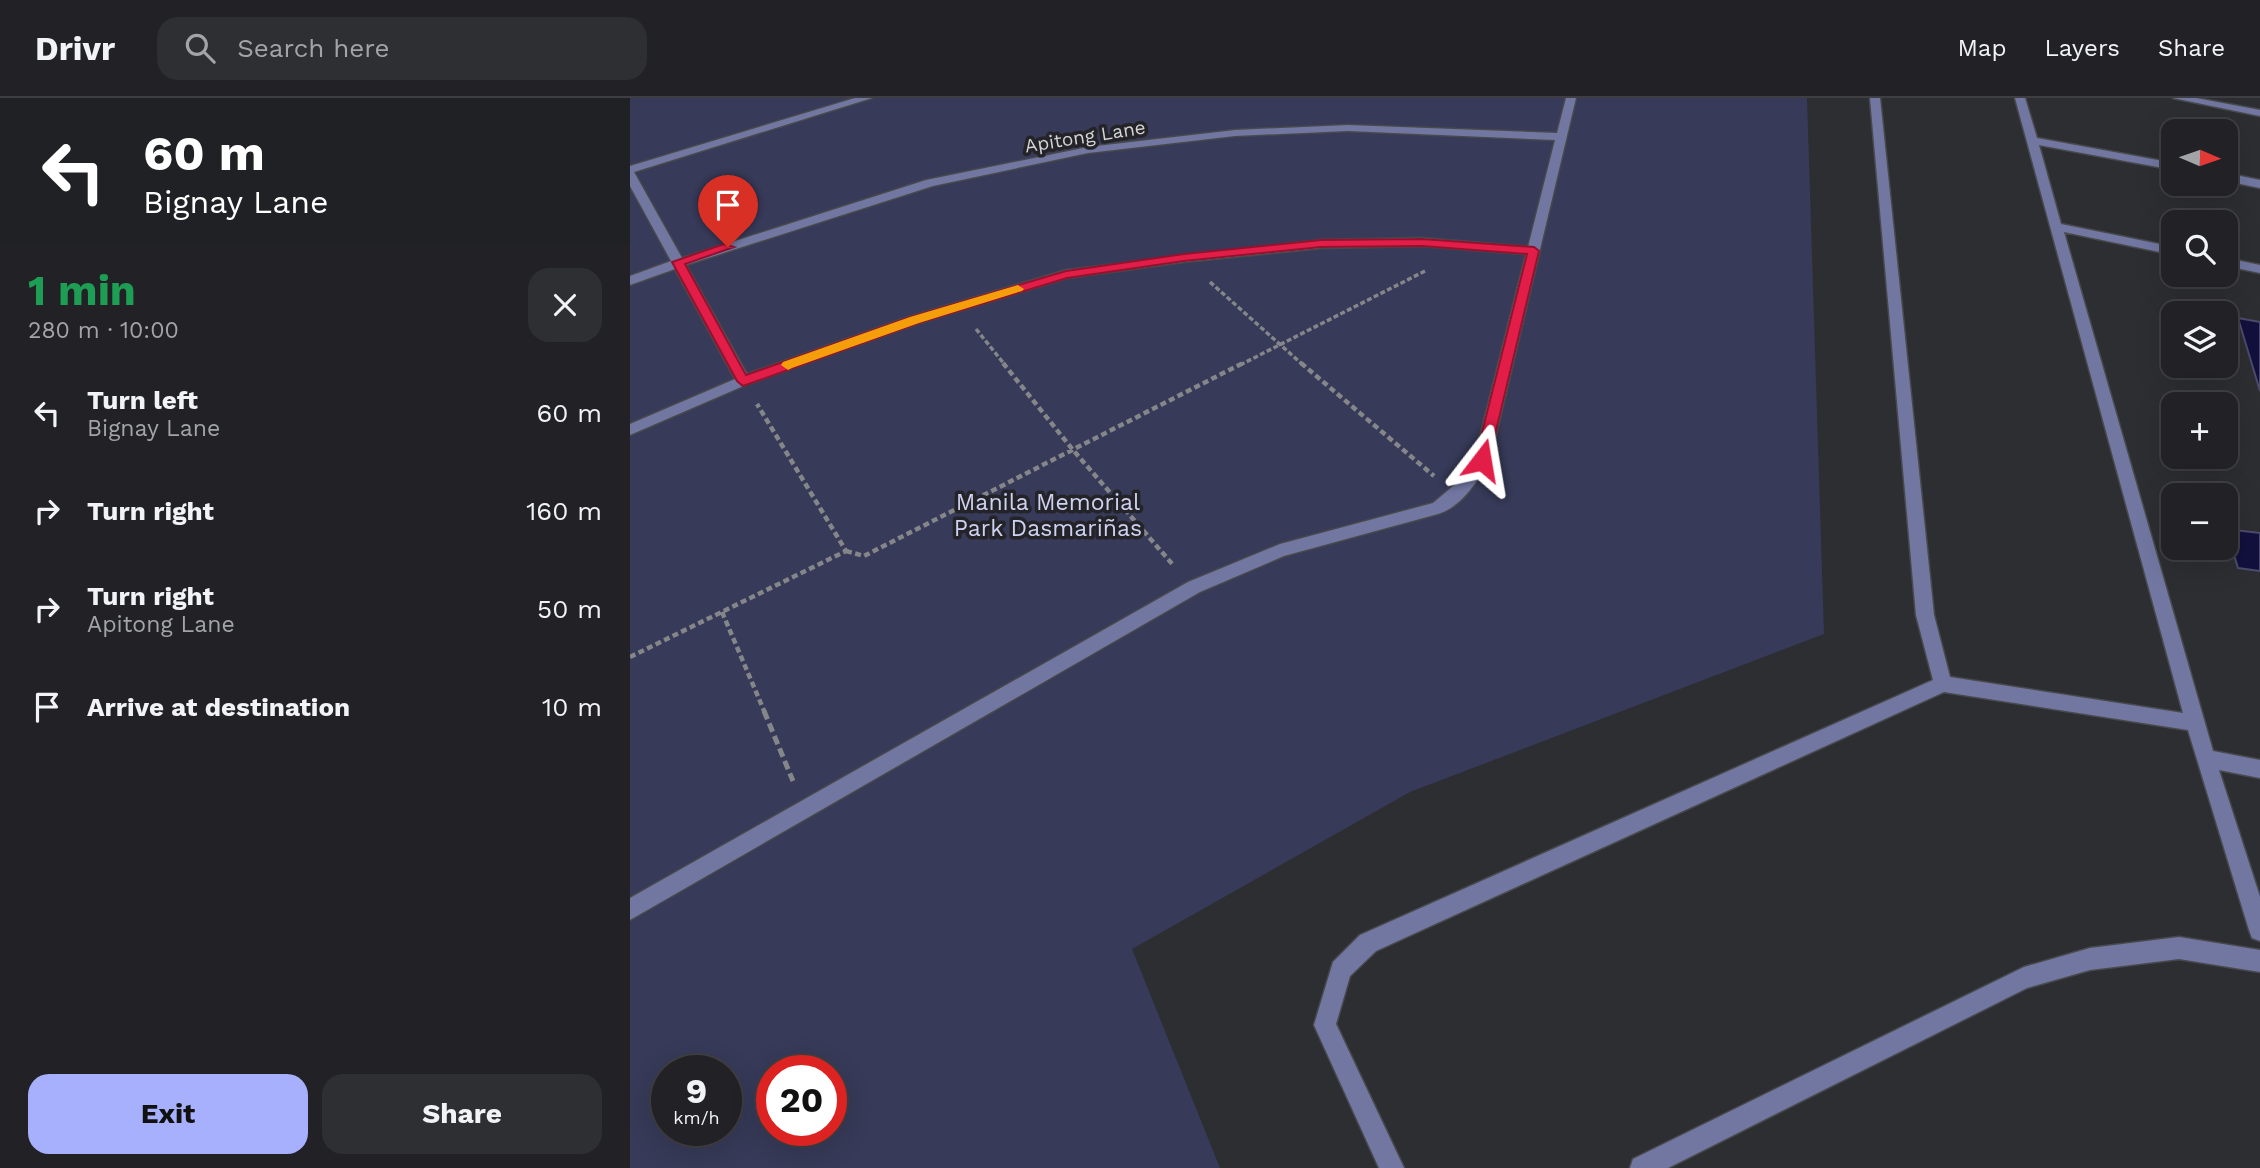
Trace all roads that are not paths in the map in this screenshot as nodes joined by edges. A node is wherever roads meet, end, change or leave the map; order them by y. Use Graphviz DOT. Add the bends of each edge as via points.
graph roads {
  1 [pos="867,98"];
  2 [pos="1571,98"];
  3 [pos="1875,98"];
  4 [pos="2020,98"];
  5 [pos="2178,98"];
  6 [pos="2260,113"];
  7 [pos="1561,137"];
  8 [pos="2030,140"];
  9 [pos="2161,165"];
  10 [pos="630,172"];
  11 [pos="2238,179"];
  12 [pos="2260,184"];
  13 [pos="2055,226"];
  14 [pos="2161,248"];
  15 [pos="1534,251"];
  16 [pos="678,262"];
  17 [pos="2238,264"];
  18 [pos="2260,269"];
  19 [pos="630,281"];
  20 [pos="743,381"];
  21 [pos="630,430"];
  22 [pos="1943,684"];
  23 [pos="2195,723"];
  24 [pos="2207,759"];
  25 [pos="2260,769"];
  26 [pos="630,910"];
  27 [pos="2260,930"];
  28 [pos="2260,961"];
  29 [pos="1392,1168"];
  30 [pos="1642,1168"];
  1 -- 10 [label="street"];
  2 -- 7 [label="street"];
  3 -- 22 [label="street" via="1925,615"];
  4 -- 8 [label="street"];
  5 -- 6 [label="street"];
  7 -- 15 [label="street"];
  7 -- 16 [label="street, Apitong Lane" via="1348,128 1235,133 1088,150 930,183"];
  8 -- 9 [label="street"];
  8 -- 13 [label="street"];
  10 -- 16 [label="street"];
  11 -- 12 [label="street"];
  13 -- 14 [label="street"];
  13 -- 23 [label="street"];
  15 -- 20 [label="street" via="1422,242 1321,244 1066,274 958,306"];
  15 -- 26 [label="street" via="1482,460 1457,495 1438,508 1280,551 1193,588"];
  16 -- 19 [label="street, Apitong Lane"];
  16 -- 20 [label="street"];
  17 -- 18 [label="street"];
  20 -- 21 [label="street"];
  22 -- 23 [label="street"];
  22 -- 29 [label="street" via="1368,943 1340,970 1325,1025"];
  23 -- 24 [label="street"];
  24 -- 25 [label="street"];
  24 -- 27 [label="street"];
  28 -- 30 [label="street" via="2179,948 2090,959 2024,978"];
}
